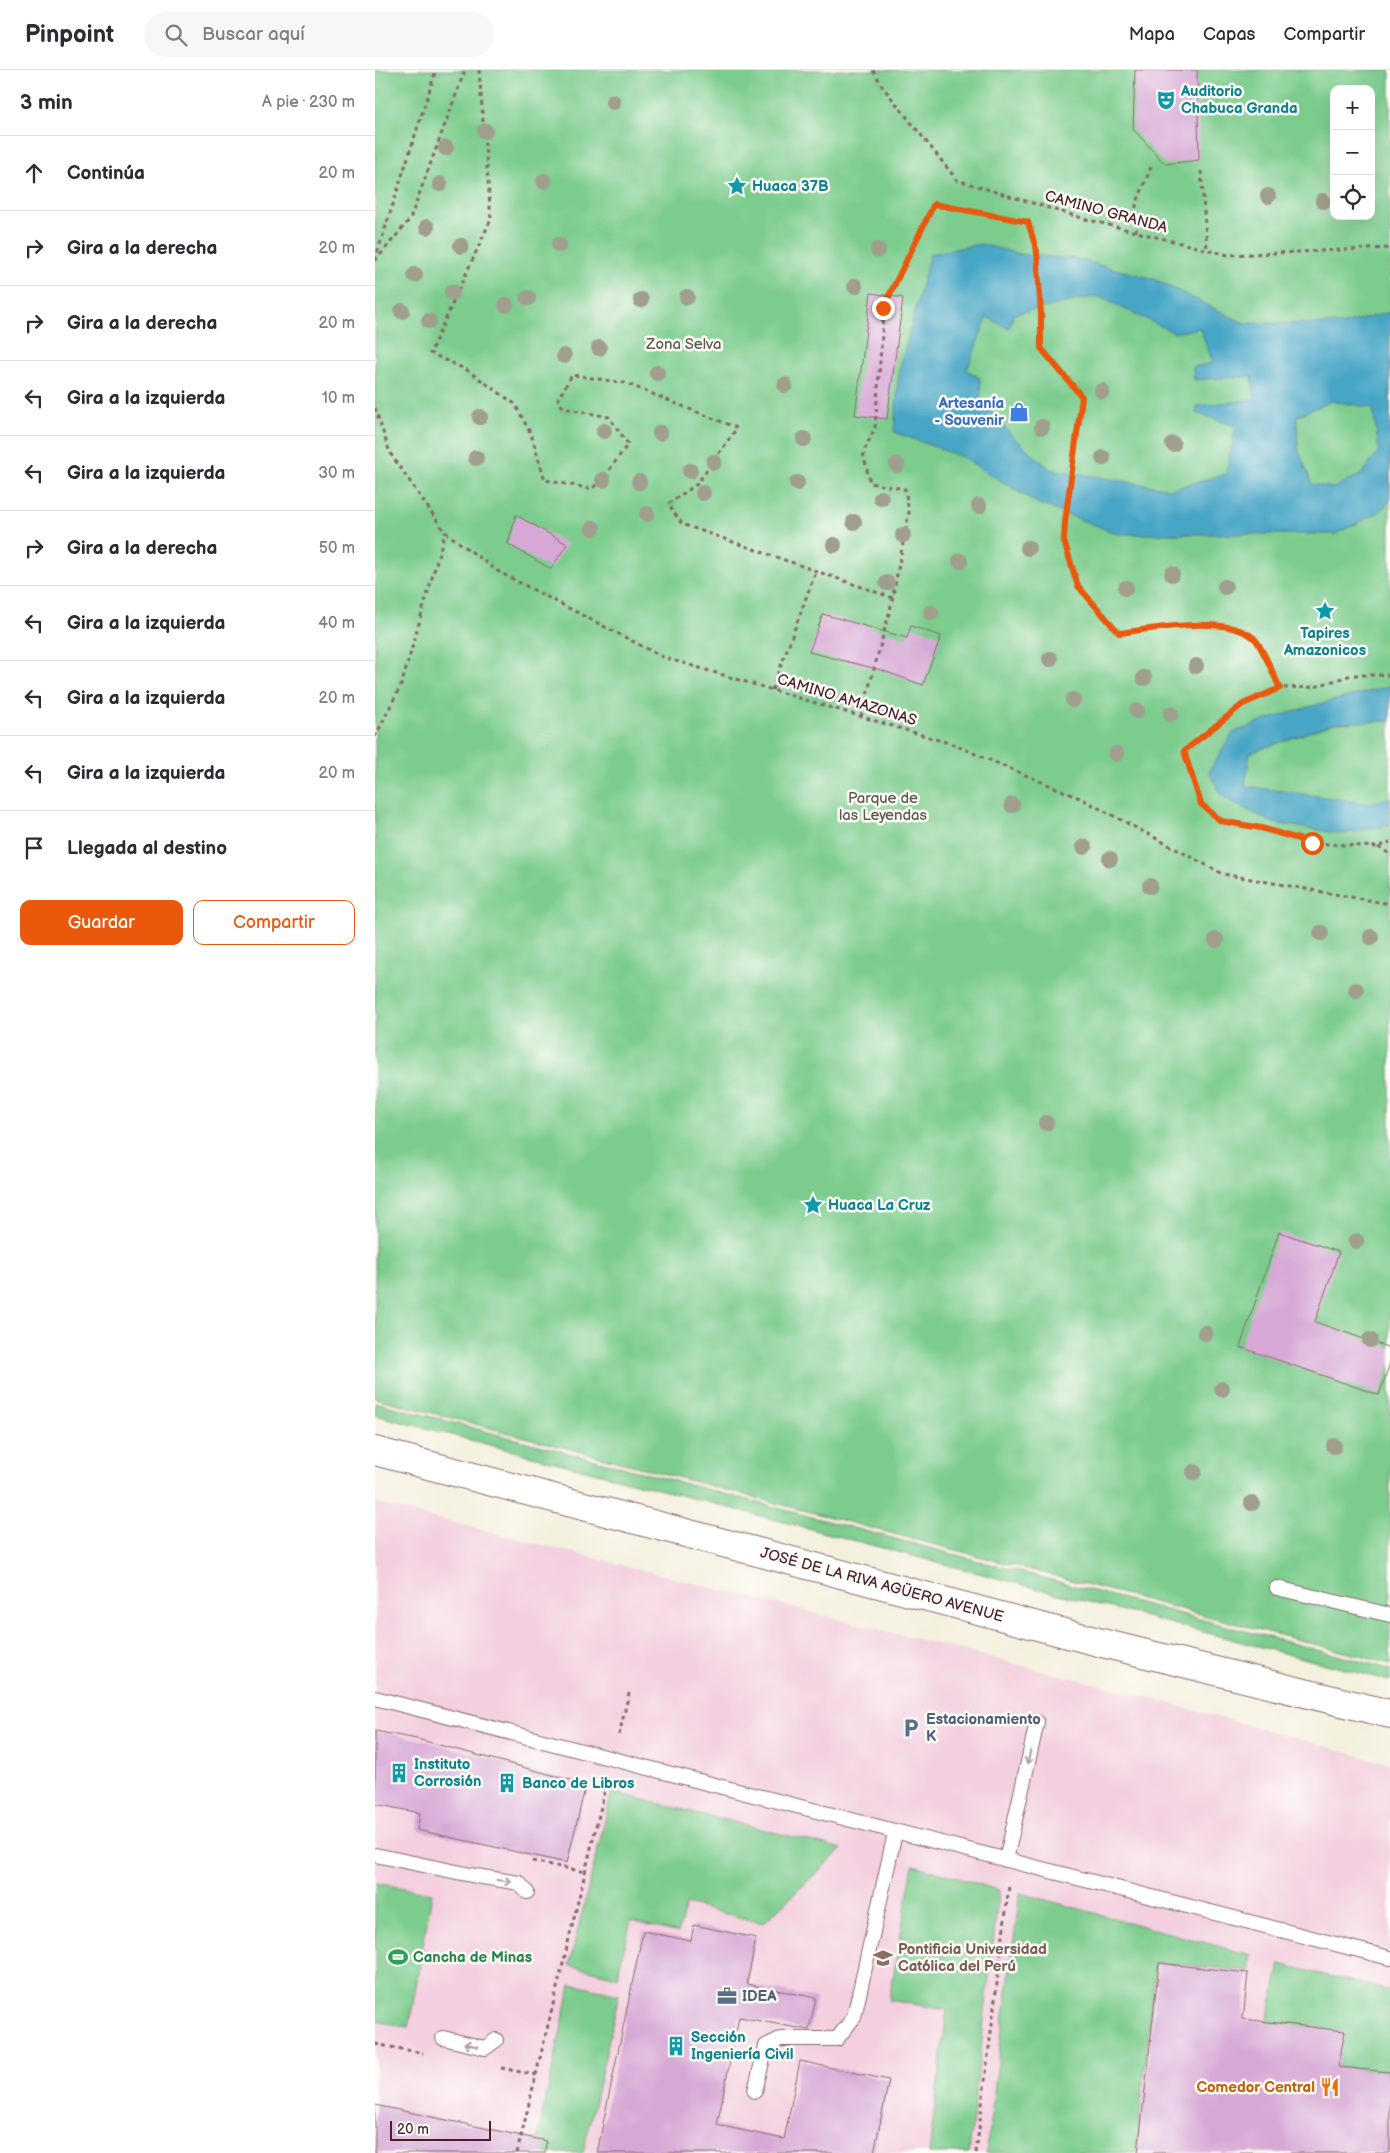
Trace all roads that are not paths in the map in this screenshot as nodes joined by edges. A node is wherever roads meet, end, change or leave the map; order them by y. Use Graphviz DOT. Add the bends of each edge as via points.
graph roads {
  1 [pos="375,1451"];
  2 [pos="1277,1588"];
  3 [pos="1390,1615"];
  4 [pos="375,1698"];
  5 [pos="1390,1714"];
  6 [pos="1037,1722"];
  7 [pos="895,1833"];
  8 [pos="375,1855"];
  9 [pos="1006,1860"];
  10 [pos="527,1892"];
  11 [pos="1390,1958"];
  12 [pos="443,2038"];
  13 [pos="496,2040"];
  14 [pos="755,2091"];
  1 -- 5 [label="street, JOSÉ DE LA RIVA AGÜERO AVENUE" via="1106,1644"];
  2 -- 3 [label="lane"];
  4 -- 7 [label="lane"];
  6 -- 9 [label="lane, one-way"];
  7 -- 9 [label="lane"];
  7 -- 14 [label="lane" via="854,2017 837,2038 780,2039 766,2046"];
  8 -- 10 [label="lane, one-way" via="519,1883"];
  9 -- 11 [label="lane"];
  13 -- 12 [label="lane, one-way" via="485,2048"];
}
